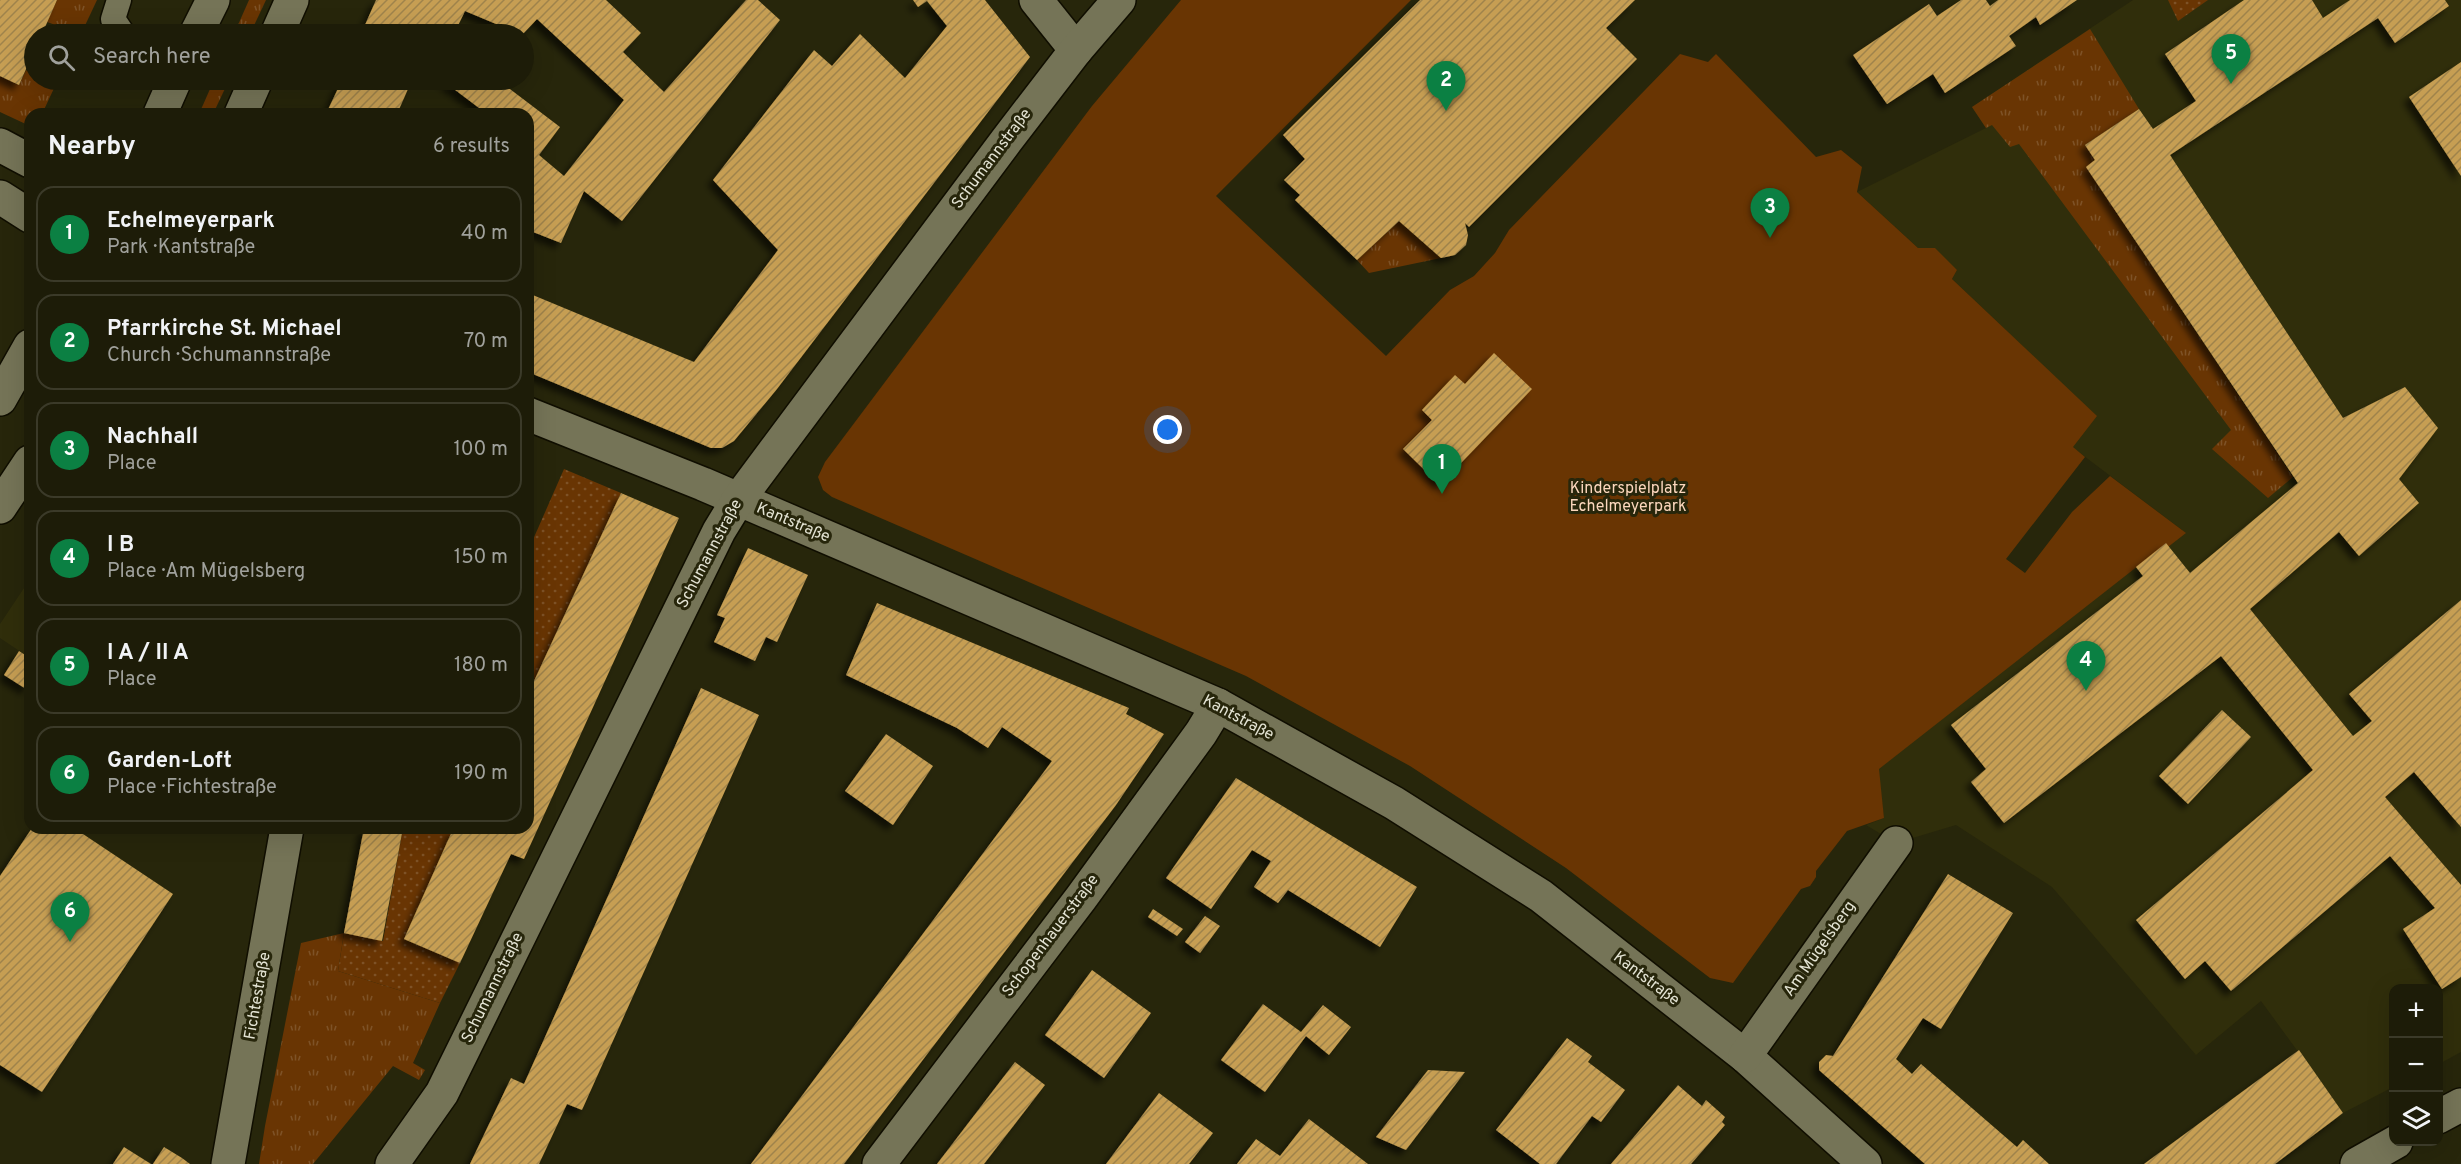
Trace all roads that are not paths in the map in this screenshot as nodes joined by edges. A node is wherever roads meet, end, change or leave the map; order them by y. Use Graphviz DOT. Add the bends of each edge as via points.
graph roads {
  1 [pos="119,0"];
  2 [pos="213,0"];
  3 [pos="292,0"];
  4 [pos="1036,0"];
  5 [pos="1119,0"];
  6 [pos="116,24"];
  7 [pos="201,24"];
  8 [pos="281,24"];
  9 [pos="1076,50"];
  10 [pos="252,90"];
  11 [pos="244,108"];
  12 [pos="0,145"];
  13 [pos="24,158"];
  14 [pos="0,197"];
  15 [pos="24,212"];
  16 [pos="24,357"];
  17 [pos="0,399"];
  18 [pos="534,416"];
  19 [pos="24,471"];
  20 [pos="738,500"];
  21 [pos="0,507"];
  22 [pos="1218,705"];
  23 [pos="286,834"];
  24 [pos="1896,843"];
  25 [pos="1745,1056"];
  26 [pos="2461,1105"];
  27 [pos="2443,1115"];
  28 [pos="2389,1146"];
  29 [pos="228,1164"];
  30 [pos="392,1164"];
  31 [pos="879,1164"];
  32 [pos="1865,1164"];
  33 [pos="2357,1164"];
  1 -- 6 [label="lane" via="113,19"];
  2 -- 7 [label="street"];
  3 -- 8 [label="street"];
  4 -- 9 [label="street"];
  5 -- 9 [label="street, Schumannstraße"];
  9 -- 20 [label="street, Schumannstraße"];
  10 -- 11 [label="street"];
  12 -- 13 [label="street"];
  14 -- 15 [label="street"];
  16 -- 17 [label="street"];
  18 -- 20 [label="street, Kantstraße"];
  19 -- 21 [label="street"];
  20 -- 22 [label="street, Kantstraße"];
  20 -- 30 [label="street, Schumannstraße" via="719,531 442,1093"];
  22 -- 25 [label="street, Kantstraße" via="1394,803 1541,896"];
  22 -- 31 [label="street, Schopenhauerstraße" via="1081,898"];
  23 -- 29 [label="street, Fichtestraße"];
  24 -- 25 [label="street, Am Mügelsberg"];
  25 -- 32 [label="street, Kantstraße"];
  26 -- 27 [label="street"];
  28 -- 33 [label="street"];
}
